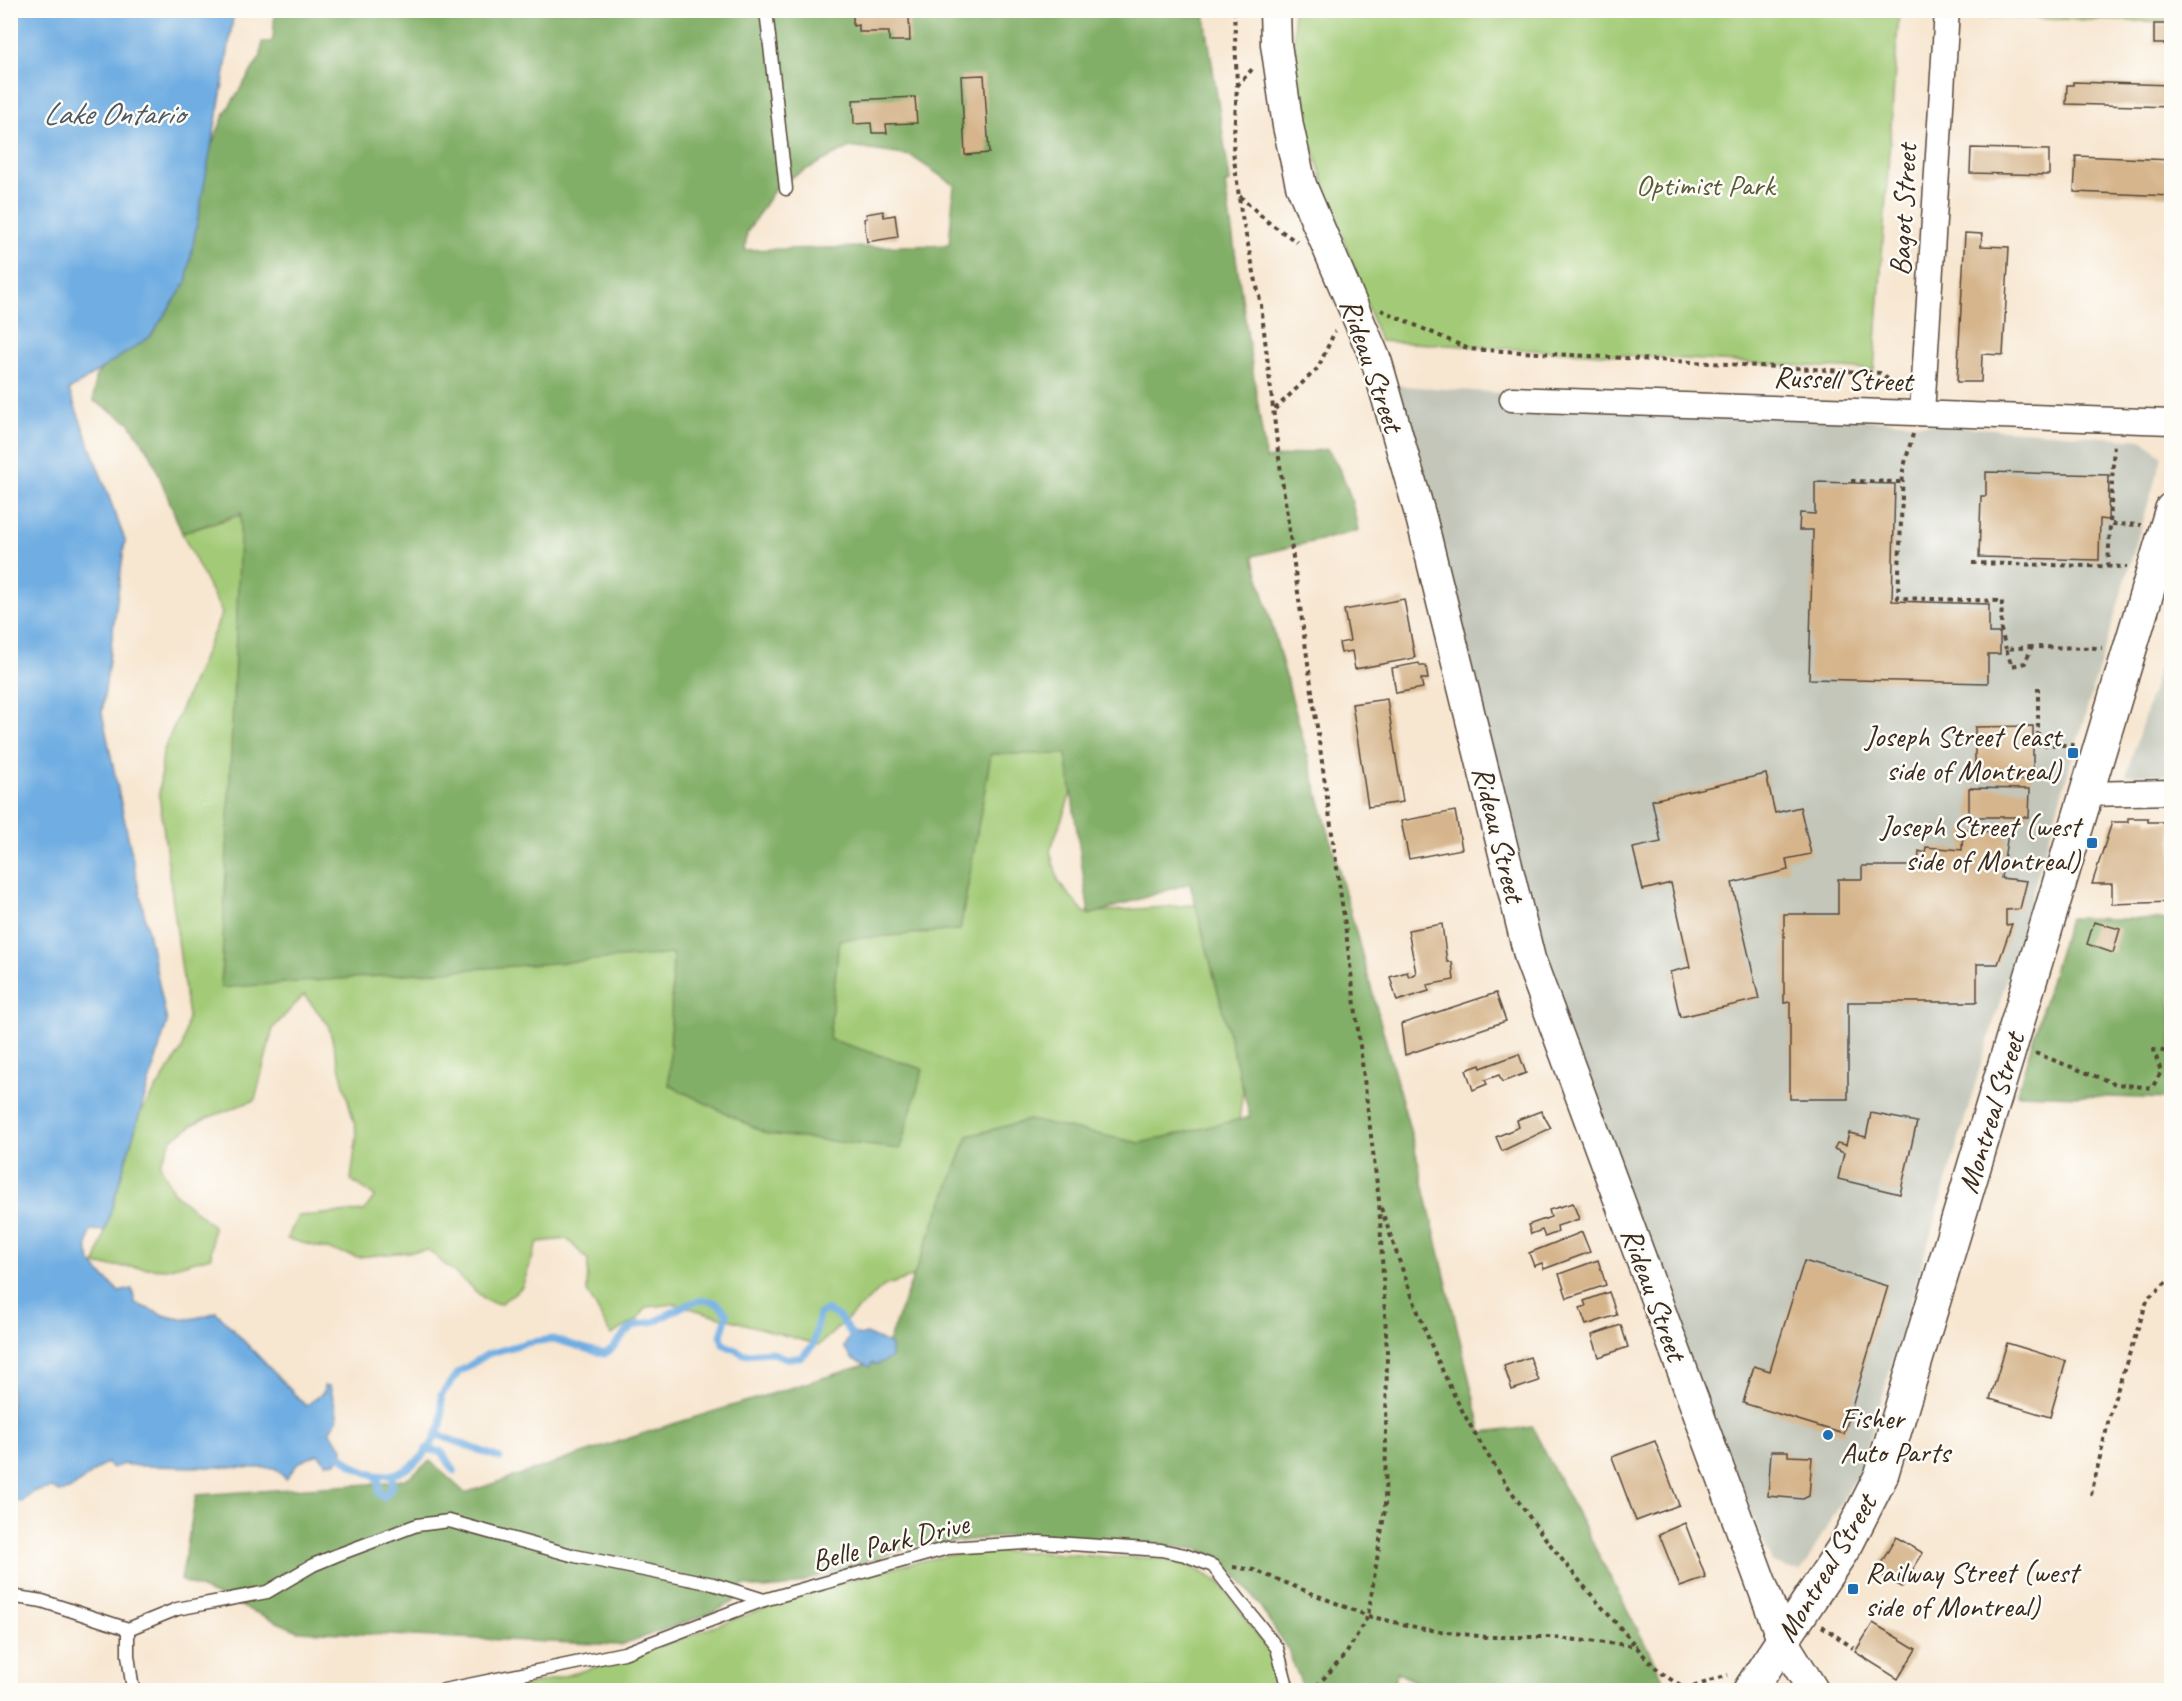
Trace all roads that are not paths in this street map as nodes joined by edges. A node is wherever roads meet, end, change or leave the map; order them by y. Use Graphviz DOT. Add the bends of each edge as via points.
graph roads {
  1 [pos="766,10"];
  2 [pos="1275,10"];
  3 [pos="1947,10"];
  4 [pos="786,189"];
  5 [pos="1512,399"];
  6 [pos="1919,412"];
  7 [pos="2172,422"];
  8 [pos="2172,509"];
  9 [pos="2172,792"];
  10 [pos="2088,794"];
  11 [pos="10,1596"];
  12 [pos="764,1600"];
  13 [pos="128,1629"];
  14 [pos="1782,1642"];
  15 [pos="1740,1682"];
  16 [pos="133,1690"];
  17 [pos="444,1690"];
  18 [pos="1288,1690"];
  19 [pos="1813,1690"];
  1 -- 4 [label="lane"];
  2 -- 14 [label="street, Rideau Street" via="1288,126 1301,185 1377,363 1422,521 1530,959"];
  3 -- 6 [label="street, Bagot Street"];
  5 -- 6 [label="street, Russell Street"];
  6 -- 7 [label="street, Russell Street"];
  8 -- 10 [label="main road, Montreal Street"];
  9 -- 10 [label="street"];
  10 -- 14 [label="main road, Montreal Street" via="1881,1476 1847,1543"];
  11 -- 13 [label="lane" via="42,1601"];
  12 -- 13 [label="lane" via="713,1584 575,1556 449,1521 417,1525 337,1555 267,1592 177,1609"];
  12 -- 17 [label="lane, Belle Park Drive" via="624,1653"];
  12 -- 18 [label="lane, Belle Park Drive" via="948,1548 1040,1542 1185,1555 1209,1564 1277,1648"];
  13 -- 16 [label="lane"];
  14 -- 15 [label="main road, Montreal Street"];
  14 -- 19 [label="street, Rideau Street"];
}
